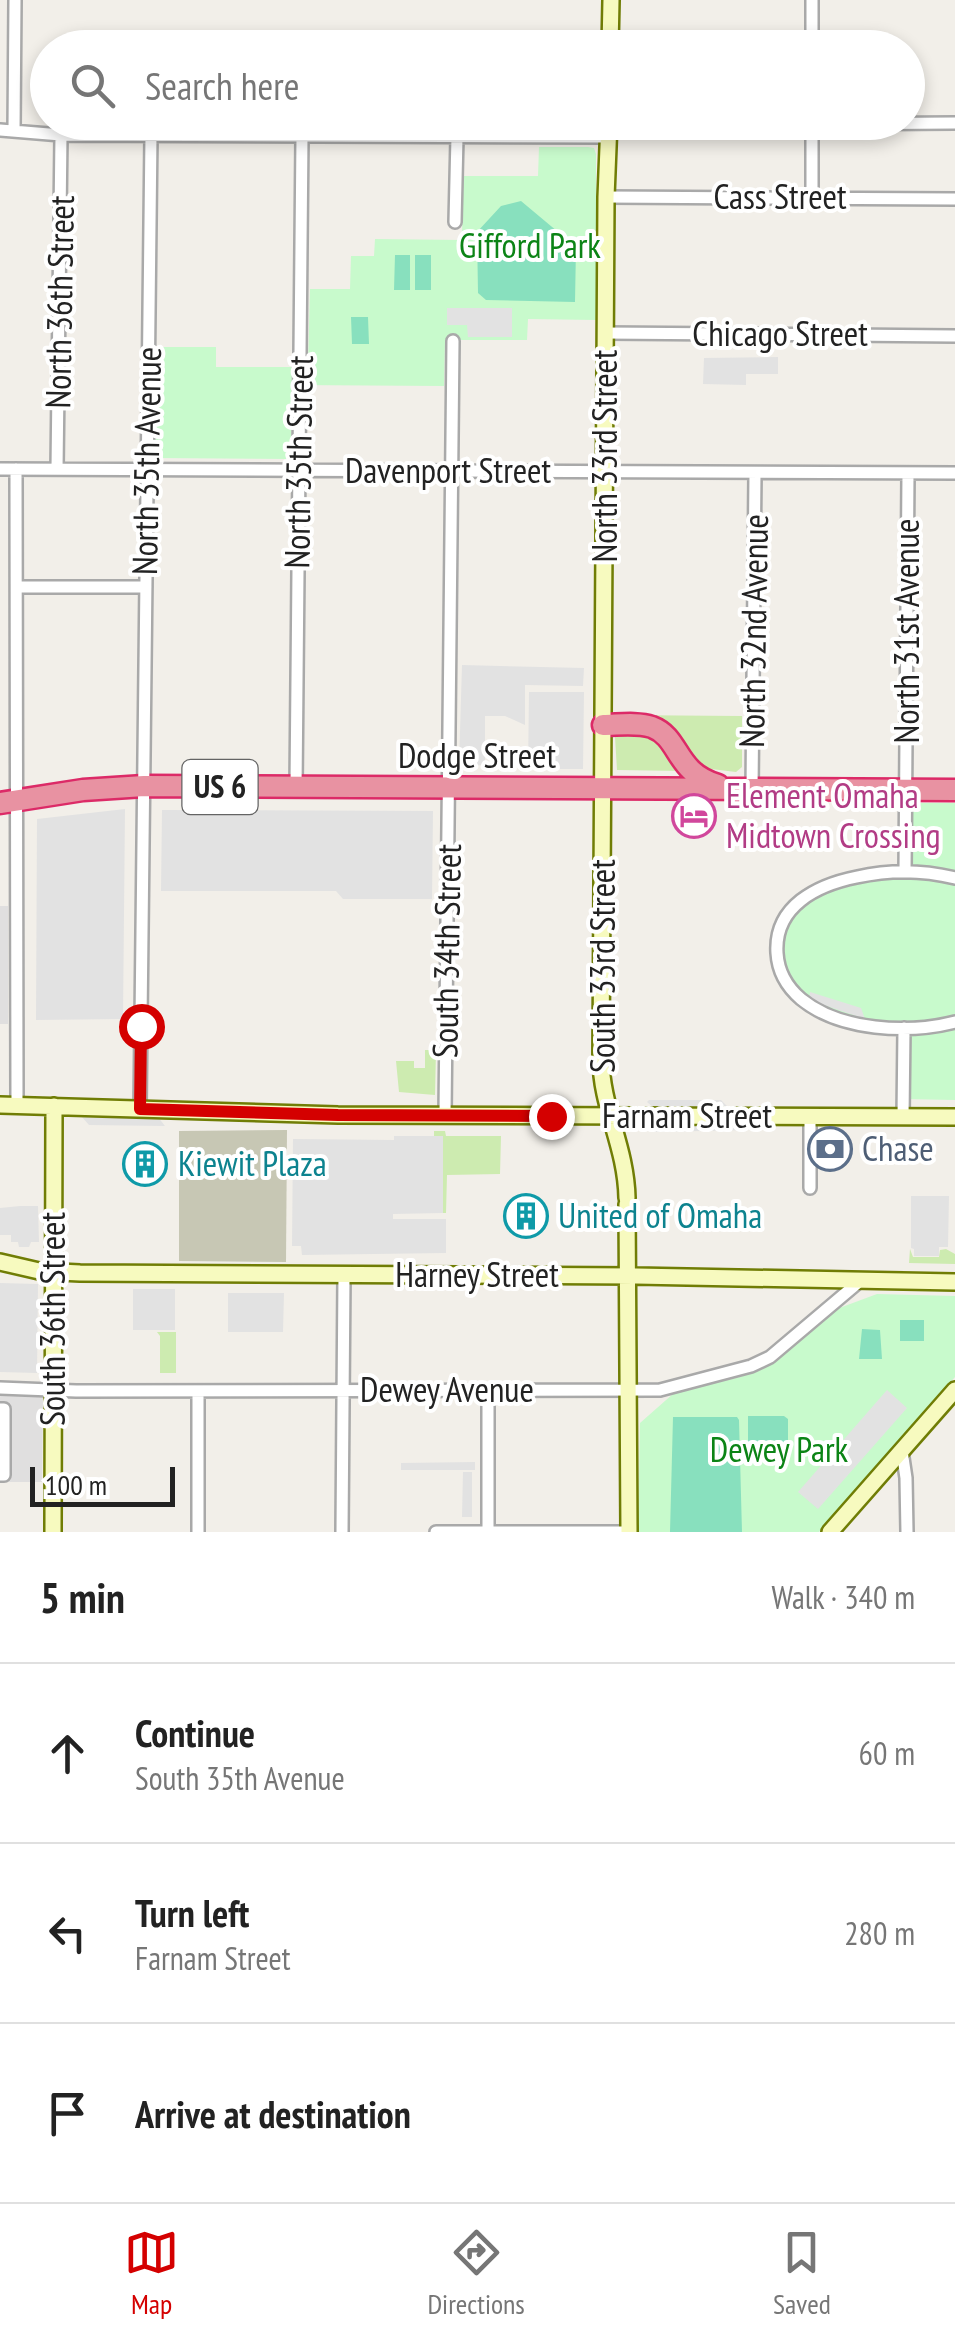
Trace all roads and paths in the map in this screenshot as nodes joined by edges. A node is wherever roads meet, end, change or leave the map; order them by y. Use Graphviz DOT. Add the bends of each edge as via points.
graph roads {
  1 [pos="15,0"];
  2 [pos="611,0"];
  3 [pos="812,0"];
  4 [pos="610,30"];
  5 [pos="812,30"];
  6 [pos="925,124"];
  7 [pos="955,124"];
  8 [pos="0,130"];
  9 [pos="14,131"];
  10 [pos="30,132"];
  11 [pos="62,140"];
  12 [pos="151,140"];
  13 [pos="302,140"];
  14 [pos="456,140"];
  15 [pos="609,140"];
  16 [pos="812,140"];
  17 [pos="606,197"];
  18 [pos="812,197"];
  19 [pos="955,198"];
  20 [pos="455,222"];
  21 [pos="605,333"];
  22 [pos="955,336"];
  23 [pos="452,341"];
  24 [pos="0,469"];
  25 [pos="16,469"];
  26 [pos="58,469"];
  27 [pos="147,470"];
  28 [pos="299,470"];
  29 [pos="451,470"];
  30 [pos="605,472"];
  31 [pos="755,472"];
  32 [pos="908,473"];
  33 [pos="955,473"];
  34 [pos="0,552"];
  35 [pos="17,552"];
  36 [pos="17,587"];
  37 [pos="146,587"];
  38 [pos="603,725"];
  39 [pos="144,786"];
  40 [pos="296,788"];
  41 [pos="449,788"];
  42 [pos="602,790"];
  43 [pos="746,790"];
  44 [pos="906,790"];
  45 [pos="955,790"];
  46 [pos="9,802"];
  47 [pos="905,872"];
  48 [pos="955,878"];
  49 [pos="955,1022"];
  50 [pos="904,1028"];
  51 [pos="8,1105"];
  52 [pos="54,1106"];
  53 [pos="140,1109"];
  54 [pos="445,1115"];
  55 [pos="612,1116"];
  56 [pos="810,1116"];
  57 [pos="903,1117"];
  58 [pos="955,1118"];
  59 [pos="810,1184"];
  60 [pos="0,1262"];
  61 [pos="54,1272"];
  62 [pos="344,1275"];
  63 [pos="627,1276"];
  64 [pos="860,1281"];
  65 [pos="955,1282"];
  66 [pos="0,1388"];
  67 [pos="54,1390"];
  68 [pos="344,1390"];
  69 [pos="488,1390"];
  70 [pos="629,1390"];
  71 [pos="955,1390"];
  72 [pos="198,1391"];
  73 [pos="0,1409"];
  74 [pos="902,1451"];
  75 [pos="0,1475"];
  76 [pos="53,1532"];
  77 [pos="198,1532"];
  78 [pos="342,1532"];
  79 [pos="436,1532"];
  80 [pos="488,1532"];
  81 [pos="628,1532"];
  82 [pos="830,1532"];
  83 [pos="906,1532"];
  1 -- 9 [label="street"];
  2 -- 4 [label="street"];
  3 -- 5 [label="street"];
  6 -- 7 [label="street"];
  8 -- 9 [label="street"];
  9 -- 10 [label="street"];
  11 -- 26 [label="street, North 36th Street"];
  12 -- 27 [label="street, North 35th Avenue"];
  13 -- 28 [label="street, North 35th Street"];
  14 -- 20 [label="street"];
  15 -- 17 [label="street, North 33rd Street"];
  16 -- 18 [label="street"];
  17 -- 18 [label="street, Cass Street"];
  17 -- 21 [label="street, North 33rd Street"];
  18 -- 19 [label="street, Cass Street"];
  21 -- 22 [label="street, Chicago Street"];
  21 -- 30 [label="street, North 33rd Street"];
  23 -- 29 [label="street, South 34th Street"];
  24 -- 25 [label="street, Davenport Street"];
  25 -- 26 [label="street, Davenport Street"];
  25 -- 35 [label="street"];
  26 -- 27 [label="street, Davenport Street"];
  27 -- 28 [label="street, Davenport Street"];
  27 -- 37 [label="street, North 35th Avenue"];
  28 -- 29 [label="street, Davenport Street"];
  28 -- 40 [label="street, North 35th Street"];
  29 -- 30 [label="street, Davenport Street"];
  29 -- 41 [label="street, South 34th Street"];
  30 -- 31 [label="street, Davenport Street"];
  30 -- 38 [label="street, North 33rd Street"];
  31 -- 32 [label="street, Davenport Street"];
  31 -- 43 [label="street, North 32nd Avenue"];
  32 -- 33 [label="street, Davenport Street"];
  32 -- 44 [label="street, North 31st Avenue"];
  34 -- 35 [label="street"];
  35 -- 36 [label="street"];
  36 -- 37 [label="street"];
  36 -- 46 [label="street"];
  37 -- 39 [label="street, North 35th Avenue"];
  38 -- 42 [label="street, North 33rd Street"];
  38 -- 43 [label="highway" via="657,729 692,773"];
  39 -- 40 [label="highway, Dodge Street / US 6"];
  39 -- 46 [label="highway, Dodge Street / US 6"];
  39 -- 53 [label="street, North 35th Avenue"];
  40 -- 41 [label="highway, Dodge Street / US 6"];
  41 -- 42 [label="highway, Dodge Street / US 6"];
  41 -- 54 [label="street, South 34th Street"];
  42 -- 43 [label="highway, Dodge Street / US 6"];
  42 -- 55 [label="street, South 33rd Street" via="600,1059"];
  43 -- 44 [label="highway, Dodge Street / US 6"];
  44 -- 45 [label="highway, Dodge Street / US 6"];
  44 -- 47 [label="street, North 31st Avenue"];
  46 -- 51 [label="street"];
  47 -- 48 [label="street"];
  47 -- 50 [label="street" via="848,879 811,892 787,914 777,943 784,979 808,1004 850,1021"];
  49 -- 50 [label="street"];
  50 -- 57 [label="street"];
  51 -- 52 [label="street, Farnam Street"];
  52 -- 53 [label="street, Farnam Street"];
  52 -- 61 [label="street, South 36th Street"];
  53 -- 54 [label="street, Farnam Street"];
  54 -- 55 [label="street, Farnam Street"];
  55 -- 56 [label="street, Farnam Street"];
  55 -- 63 [label="street, South 33rd Street" via="627,1201"];
  56 -- 57 [label="street, Farnam Street"];
  56 -- 59 [label="street"];
  57 -- 58 [label="street, Farnam Street"];
  60 -- 61 [label="street, Harney Street"];
  61 -- 62 [label="street, Harney Street"];
  61 -- 67 [label="street, South 36th Street"];
  62 -- 63 [label="street, Harney Street"];
  62 -- 68 [label="street"];
  63 -- 64 [label="street, Harney Street"];
  63 -- 70 [label="street, South 33rd Street"];
  64 -- 65 [label="street, Harney Street"];
  64 -- 70 [label="street, Dewey Avenue" via="761,1362 669,1388"];
  66 -- 67 [label="street, Dewey Avenue"];
  67 -- 72 [label="street, Dewey Avenue"];
  67 -- 76 [label="street, South 36th Street"];
  68 -- 69 [label="street, Dewey Avenue"];
  68 -- 72 [label="street, Dewey Avenue"];
  68 -- 78 [label="street"];
  69 -- 70 [label="street, Dewey Avenue"];
  69 -- 80 [label="street"];
  70 -- 81 [label="street, South 33rd Street"];
  71 -- 74 [label="street"];
  72 -- 77 [label="street"];
  73 -- 75 [label="street"];
  74 -- 82 [label="street"];
  74 -- 83 [label="street"];
  79 -- 80 [label="street"];
  80 -- 81 [label="street"];
}
